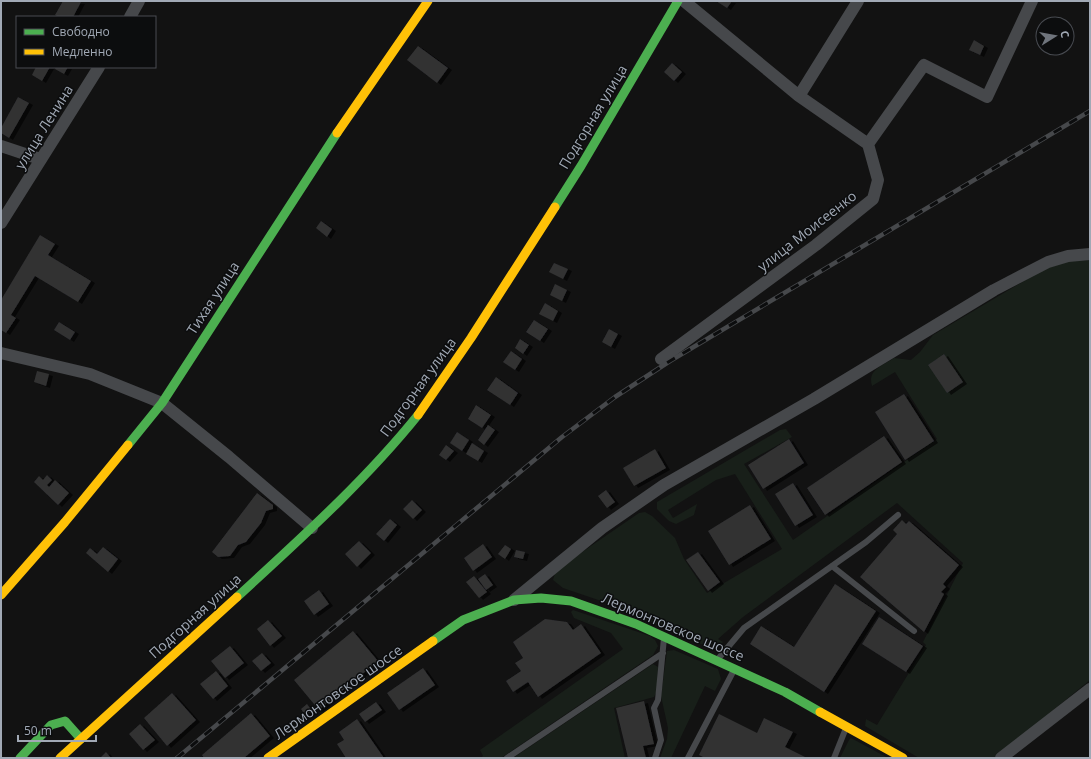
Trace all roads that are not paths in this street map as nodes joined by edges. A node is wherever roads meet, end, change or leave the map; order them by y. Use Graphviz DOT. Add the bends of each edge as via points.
graph roads {
  1 [pos="139,1"];
  2 [pos="428,1"];
  3 [pos="678,1"];
  4 [pos="684,1"];
  5 [pos="858,1"];
  6 [pos="1032,1"];
  7 [pos="131,16"];
  8 [pos="98,68"];
  9 [pos="799,96"];
  10 [pos="868,144"];
  11 [pos="1,146"];
  12 [pos="40,159"];
  13 [pos="1,223"];
  14 [pos="1090,254"];
  15 [pos="1,353"];
  16 [pos="661,359"];
  17 [pos="162,403"];
  18 [pos="898,515"];
  19 [pos="312,528"];
  20 [pos="832,566"];
  21 [pos="1,595"];
  22 [pos="514,600"];
  23 [pos="914,631"];
  24 [pos="664,637"];
  25 [pos="663,653"];
  26 [pos="717,661"];
  27 [pos="735,669"];
  28 [pos="1090,689"];
  29 [pos="847,726"];
  30 [pos="81,739"];
  31 [pos="20,758"];
  32 [pos="60,758"];
  33 [pos="268,758"];
  34 [pos="507,758"];
  35 [pos="655,758"];
  36 [pos="688,758"];
  37 [pos="834,758"];
  38 [pos="902,758"];
  39 [pos="1001,758"];
  1 -- 7 [label="street"];
  2 -- 17 [label="street, Тихая улица" via="327,148"];
  3 -- 19 [label="street, Подгорная улица" via="581,166 424,408 388,452"];
  4 -- 9 [label="street"];
  5 -- 9 [label="street"];
  6 -- 10 [label="street" via="987,97 924,65"];
  8 -- 12 [label="street, улица Ленина"];
  9 -- 10 [label="street"];
  10 -- 16 [label="street, улица Моисеенко" via="878,180 873,200"];
  11 -- 12 [label="street"];
  12 -- 13 [label="street, улица Ленина"];
  14 -- 22 [label="street" via="1068,256 1048,262 994,290 664,485 602,528"];
  15 -- 17 [label="street" via="90,374"];
  17 -- 19 [label="street"];
  17 -- 21 [label="street, Тихая улица" via="65,522"];
  18 -- 20 [label="lane"];
  19 -- 30 [label="street, Подгорная улица"];
  20 -- 23 [label="lane"];
  20 -- 26 [label="lane" via="744,628"];
  22 -- 24 [label="street, Лермонтовское шоссе" via="541,598 571,601 636,624"];
  22 -- 33 [label="street, Лермонтовское шоссе" via="463,620"];
  24 -- 25 [label="lane"];
  24 -- 26 [label="street, Лермонтовское шоссе"];
  25 -- 34 [label="lane"];
  25 -- 35 [label="lane" via="658,700 654,708 661,740"];
  26 -- 27 [label="street, Лермонтовское шоссе"];
  27 -- 29 [label="street, Лермонтовское шоссе" via="785,692"];
  27 -- 36 [label="lane"];
  28 -- 39 [label="street"];
  29 -- 37 [label="lane"];
  29 -- 38 [label="street, Лермонтовское шоссе"];
  30 -- 31 [label="street" via="66,721 51,725"];
  30 -- 32 [label="street, Подгорная улица"];
}
